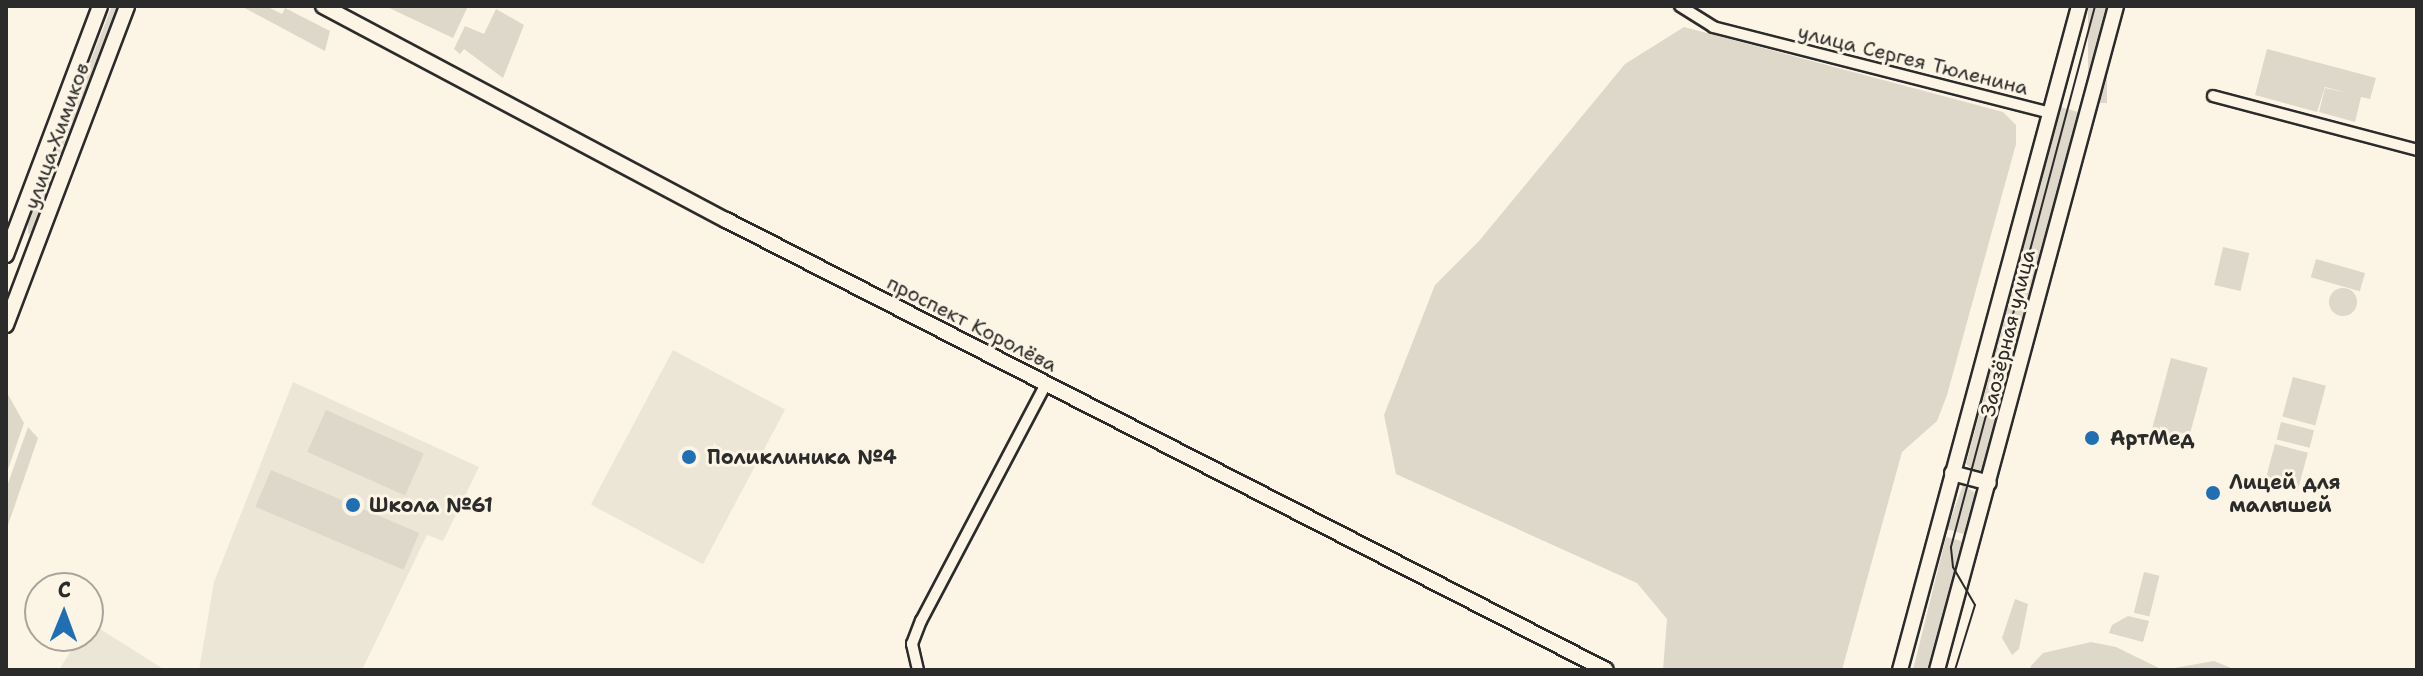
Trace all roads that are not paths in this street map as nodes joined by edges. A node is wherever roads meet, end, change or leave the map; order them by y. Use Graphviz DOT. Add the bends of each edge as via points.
graph roads {
  1 [pos="100,6"];
  2 [pos="127,6"];
  3 [pos="323,6"];
  4 [pos="2079,6"];
  5 [pos="2116,6"];
  6 [pos="1684,7"];
  7 [pos="2213,96"];
  8 [pos="2051,113"];
  9 [pos="2417,150"];
  10 [pos="15,231"];
  11 [pos="39,241"];
  12 [pos="6,255"];
  13 [pos="6,325"];
  14 [pos="1046,384"];
  15 [pos="1952,473"];
  16 [pos="1989,483"];
  17 [pos="918,670"];
  18 [pos="1606,670"];
  19 [pos="1900,670"];
  20 [pos="1937,670"];
  1 -- 10 [label="main road, улица Химиков"];
  2 -- 11 [label="main road, улица Химиков"];
  3 -- 14 [label="main road, проспект Королёва"];
  4 -- 8 [label="main road, Заозёрная улица"];
  5 -- 16 [label="main road, Заозёрная улица"];
  6 -- 8 [label="street, улица Сергея Тюленина" via="1713,27"];
  7 -- 9 [label="street"];
  8 -- 15 [label="main road, Заозёрная улица"];
  10 -- 11 [label="main road"];
  10 -- 12 [label="main road, улица Химиков"];
  11 -- 13 [label="main road, улица Химиков"];
  14 -- 17 [label="street" via="921,621 912,644"];
  14 -- 18 [label="main road, проспект Королёва"];
  15 -- 16 [label="main road"];
  15 -- 19 [label="main road, Заозёрная улица"];
  16 -- 20 [label="main road, Заозёрная улица"];
}
